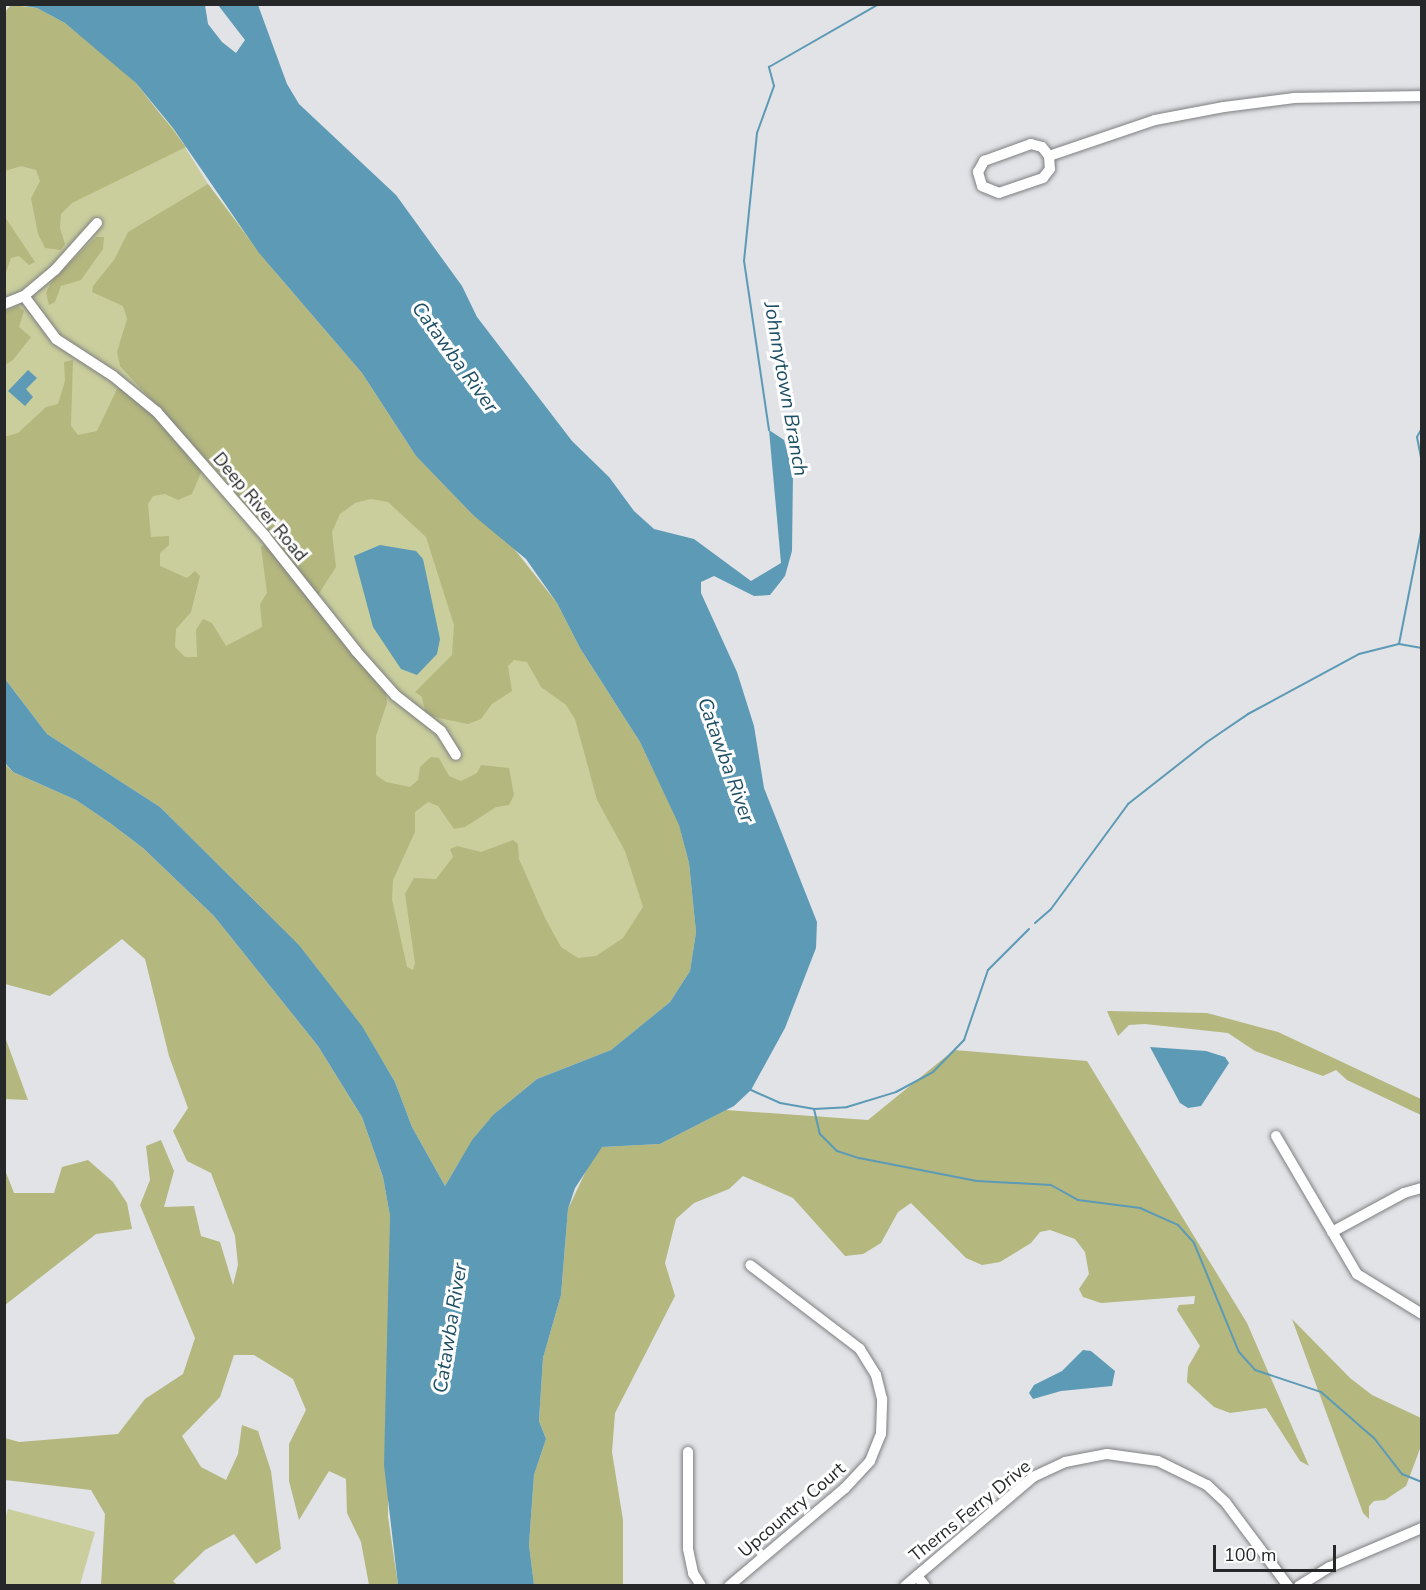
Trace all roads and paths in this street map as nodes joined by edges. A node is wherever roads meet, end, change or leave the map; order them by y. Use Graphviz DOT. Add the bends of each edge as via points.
graph roads {
  1 [pos="1422,96"];
  2 [pos="1049,156"];
  3 [pos="97,223"];
  4 [pos="24,296"];
  5 [pos="4,304"];
  6 [pos="456,755"];
  7 [pos="1275,1136"];
  8 [pos="1422,1188"];
  9 [pos="1332,1232"];
  10 [pos="750,1265"];
  11 [pos="1422,1314"];
  12 [pos="687,1452"];
  13 [pos="1422,1528"];
  14 [pos="917,1576"];
  15 [pos="701,1586"];
  16 [pos="729,1586"];
  17 [pos="905,1586"];
  18 [pos="925,1586"];
  19 [pos="1288,1586"];
  20 [pos="1299,1586"];
  1 -- 2 [label="street" via="1294,98 1224,107 1155,120"];
  2 -- 2 [label="street" via="1042,147 1031,144 989,158 980,166 980,182 987,190 999,193 1043,178 1050,169"];
  3 -- 4 [label="street" via="55,270"];
  4 -- 5 [label="street"];
  4 -- 6 [label="street, Deep River Road" via="56,339 130,388 157,412 265,536 363,660 394,695 441,731"];
  7 -- 9 [label="street"];
  8 -- 9 [label="street" via="1404,1193"];
  9 -- 11 [label="street" via="1364,1280"];
  10 -- 16 [label="street, Upcountry Court" via="860,1349 876,1375 882,1399 881,1434 870,1461 845,1488"];
  12 -- 15 [label="street" via="688,1549 693,1574"];
  13 -- 20 [label="street" via="1330,1567"];
  14 -- 17 [label="street, Therns Ferry Drive"];
  14 -- 18 [label="street"];
  14 -- 19 [label="street, Therns Ferry Drive" via="1033,1477 1065,1462 1107,1454 1158,1461 1206,1485 1226,1503"];
}
